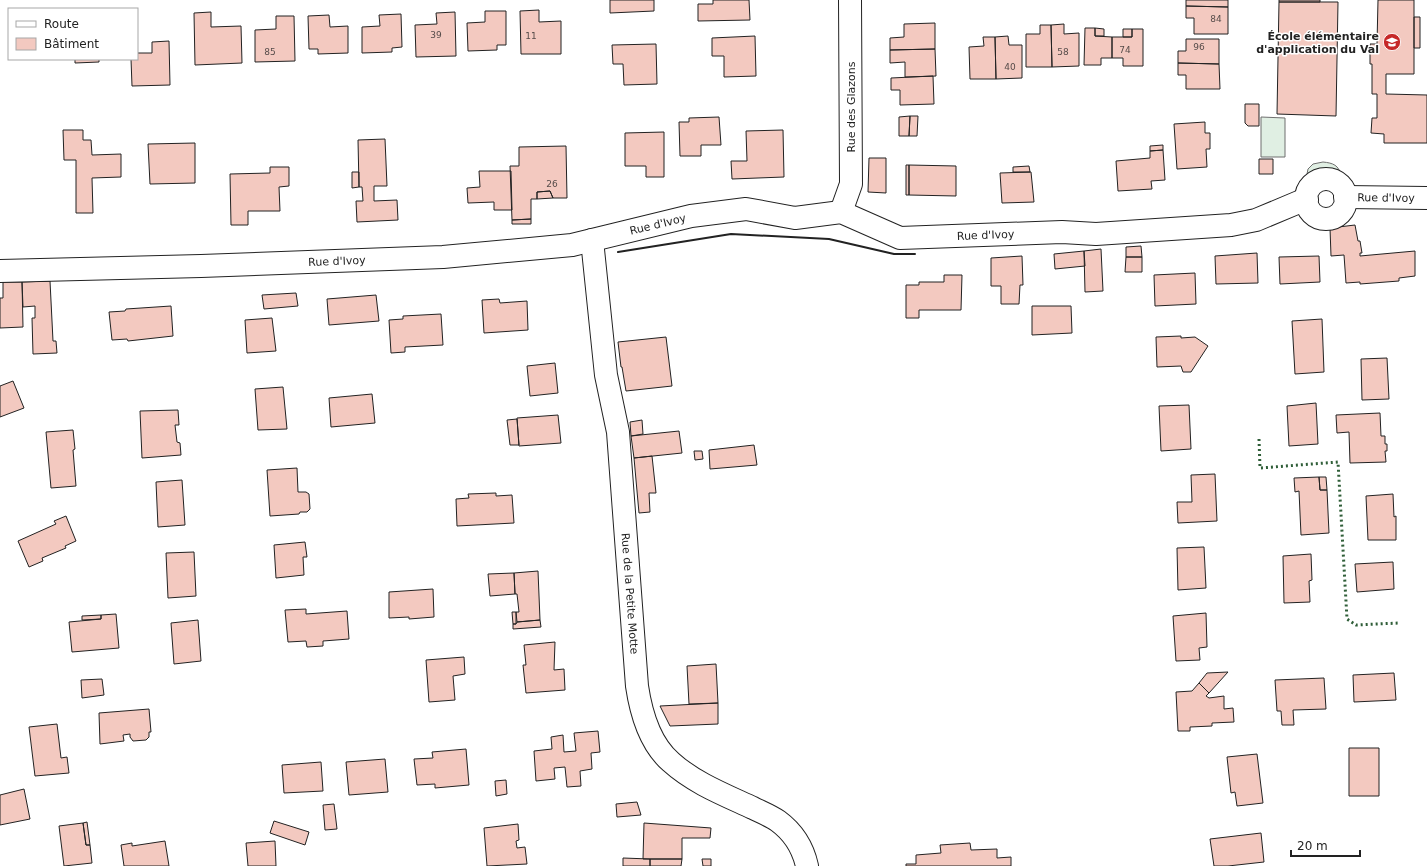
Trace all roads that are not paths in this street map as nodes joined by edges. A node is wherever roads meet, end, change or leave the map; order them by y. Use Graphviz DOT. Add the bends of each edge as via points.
graph roads {
  1 [pos="850,0"];
  2 [pos="1427,198"];
  3 [pos="841,212"];
  4 [pos="592,240"];
  5 [pos="0,271"];
  6 [pos="807,866"];
  1 -- 3 [label="street, Rue des Glazons" via="851,184"];
  2 -- 3 [label="street, Rue d'Ivoy" via="1346,197 1338,183 1326,179 1314,183 1307,193 1306,200 1256,220 1231,225 1096,234 1062,232 900,238"];
  3 -- 4 [label="street, Rue d'Ivoy" via="795,218 746,208 691,216"];
  4 -- 5 [label="street, Rue d'Ivoy" via="572,245 443,257"];
  4 -- 6 [label="street, Rue de la Petite Motte" via="606,375 618,432 637,686 646,727 670,762 691,778 778,821 795,837"];
}
